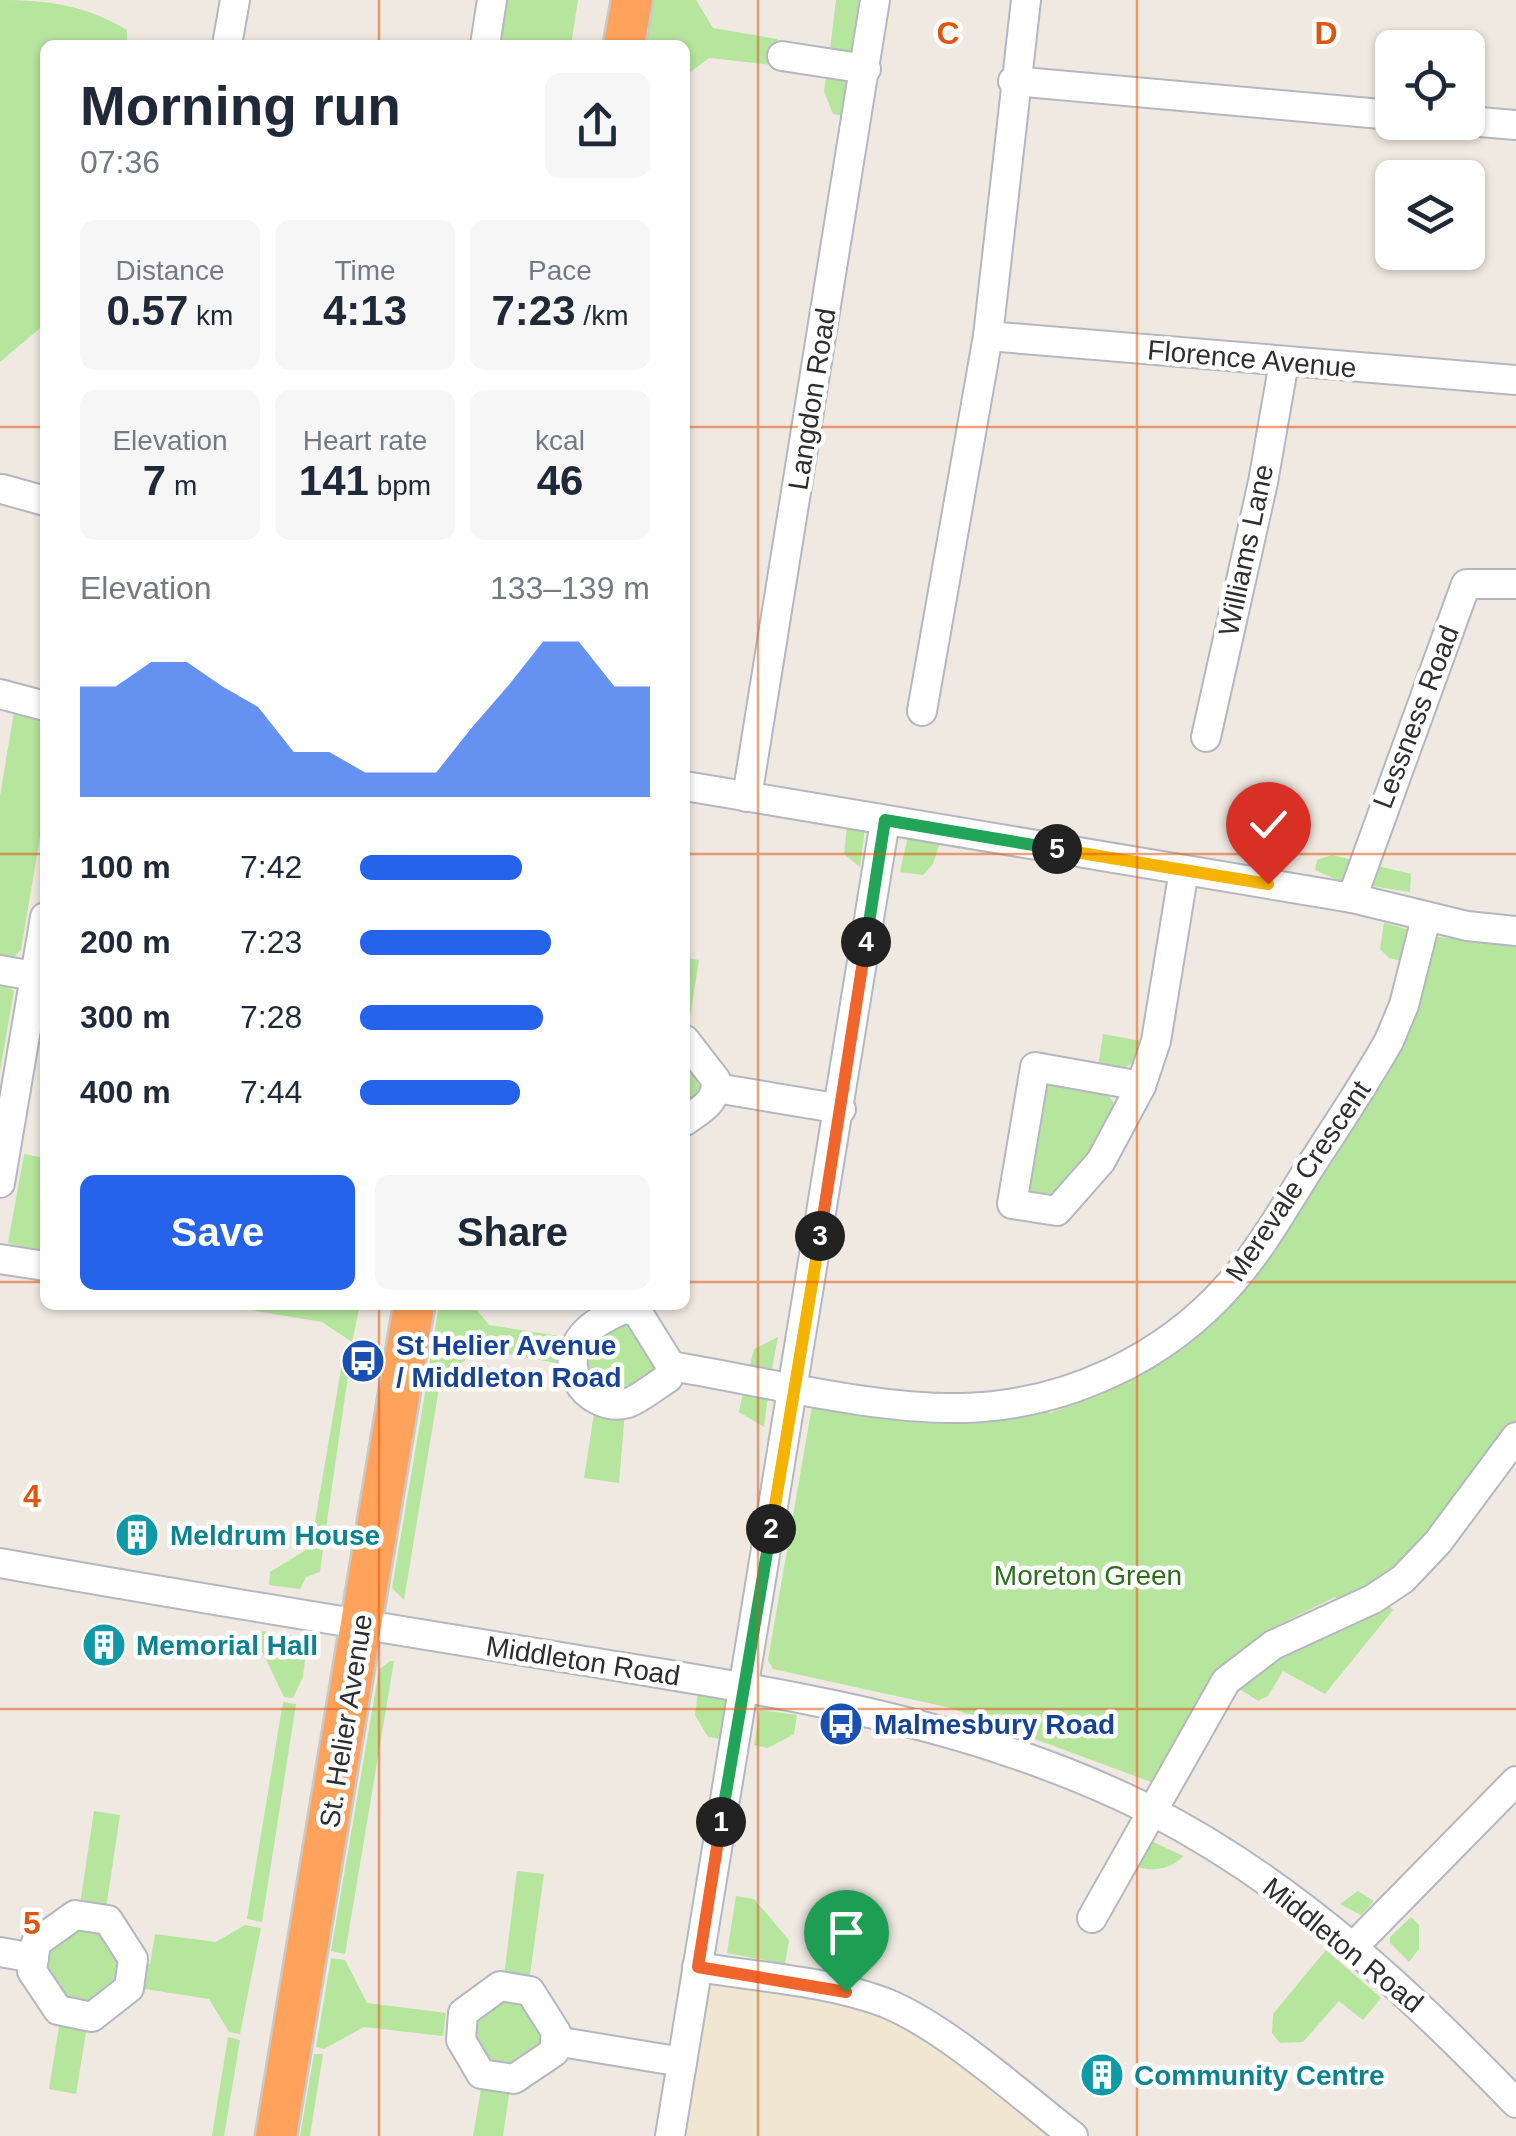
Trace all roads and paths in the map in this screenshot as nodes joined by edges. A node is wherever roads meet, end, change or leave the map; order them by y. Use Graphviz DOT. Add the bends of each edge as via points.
graph roads {
  1 [pos="235,0"];
  2 [pos="492,0"];
  3 [pos="607,0"];
  4 [pos="632,0"];
  5 [pos="875,0"];
  6 [pos="1026,0"];
  7 [pos="228,40"];
  8 [pos="486,40"];
  9 [pos="601,40"];
  10 [pos="625,40"];
  11 [pos="782,56"];
  12 [pos="866,69"];
  13 [pos="1013,80"];
  14 [pos="1375,113"];
  15 [pos="1485,122"];
  16 [pos="1516,125"];
  17 [pos="988,336"];
  18 [pos="1284,362"];
  19 [pos="1516,380"];
  20 [pos="2,489"];
  21 [pos="40,500"];
  22 [pos="1516,584"];
  23 [pos="0,694"];
  24 [pos="40,705"];
  25 [pos="922,711"];
  26 [pos="1206,737"];
  27 [pos="690,787"];
  28 [pos="747,797"];
  29 [pos="885,820"];
  30 [pos="1184,870"];
  31 [pos="1352,898"];
  32 [pos="1426,918"];
  33 [pos="1516,931"];
  34 [pos="0,970"];
  35 [pos="40,977"];
  36 [pos="690,1046"];
  37 [pos="1141,1086"];
  38 [pos="716,1088"];
  39 [pos="841,1108"];
  40 [pos="690,1117"];
  41 [pos="0,1183"];
  42 [pos="0,1259"];
  43 [pos="40,1265"];
  44 [pos="389,1310"];
  45 [pos="413,1310"];
  46 [pos="622,1310"];
  47 [pos="633,1310"];
  48 [pos="671,1366"];
  49 [pos="796,1386"];
  50 [pos="1516,1437"];
  51 [pos="0,1563"];
  52 [pos="351,1621"];
  53 [pos="744,1687"];
  54 [pos="1516,1781"];
  55 [pos="1152,1811"];
  56 [pos="1092,1918"];
  57 [pos="1354,1946"];
  58 [pos="0,1952"];
  59 [pos="34,1958"];
  60 [pos="698,1967"];
  61 [pos="555,2041"];
  62 [pos="682,2062"];
  63 [pos="1516,2103"];
  64 [pos="252,2136"];
  65 [pos="276,2136"];
  66 [pos="670,2136"];
  67 [pos="1074,2136"];
  1 -- 7 [label="street"];
  2 -- 8 [label="street"];
  3 -- 9 [label="highway"];
  4 -- 10 [label="highway"];
  5 -- 12 [label="street, Langdon Road"];
  6 -- 13 [label="street"];
  11 -- 12 [label="street"];
  12 -- 28 [label="street, Langdon Road"];
  13 -- 14 [label="street"];
  13 -- 17 [label="street"];
  15 -- 16 [label="street"];
  17 -- 18 [label="street, Florence Avenue"];
  17 -- 25 [label="street"];
  18 -- 19 [label="street, Florence Avenue"];
  18 -- 26 [label="street, Williams Lane"];
  20 -- 21 [label="street"];
  22 -- 31 [label="street, Lessness Road" via="1466,584"];
  23 -- 24 [label="street"];
  27 -- 28 [label="street"];
  28 -- 29 [label="street"];
  29 -- 30 [label="street"];
  29 -- 39 [label="street"];
  30 -- 31 [label="street"];
  30 -- 37 [label="street" via="1156,1041"];
  31 -- 32 [label="street"];
  32 -- 33 [label="street"];
  32 -- 49 [label="street, Merevale Crescent" via="1404,1004 1370,1073 1252,1256 1220,1296 1171,1337 1108,1375 1002,1404 936,1407"];
  34 -- 35 [label="street"];
  35 -- 41 [label="street"];
  36 -- 38 [label="street"];
  37 -- 37 [label="street" via="1107,1152 1057,1211 1012,1204 1034,1067"];
  38 -- 39 [label="street"];
  38 -- 40 [label="street" via="712,1101"];
  39 -- 49 [label="street"];
  42 -- 43 [label="street"];
  44 -- 52 [label="highway, St. Helier Avenue"];
  45 -- 52 [label="highway, St. Helier Avenue"];
  46 -- 48 [label="street" via="574,1344 571,1365 586,1389 604,1404 630,1402 668,1378"];
  47 -- 48 [label="street"];
  48 -- 49 [label="street, Merevale Crescent"];
  49 -- 53 [label="street"];
  50 -- 55 [label="street" via="1403,1579 1239,1668 1214,1698"];
  51 -- 52 [label="street, Middleton Road"];
  52 -- 53 [label="street, Middleton Road"];
  52 -- 64 [label="highway, St. Helier Avenue"];
  52 -- 65 [label="highway, St. Helier Avenue"];
  53 -- 55 [label="street, Middleton Road" via="971,1738"];
  53 -- 60 [label="street"];
  54 -- 57 [label="street"];
  55 -- 56 [label="street"];
  55 -- 57 [label="street, Middleton Road"];
  57 -- 63 [label="street, Middleton Road"];
  58 -- 59 [label="street"];
  60 -- 62 [label="street"];
  60 -- 67 [label="street" via="884,2003 932,2030"];
  61 -- 62 [label="street"];
  62 -- 66 [label="street"];
}
